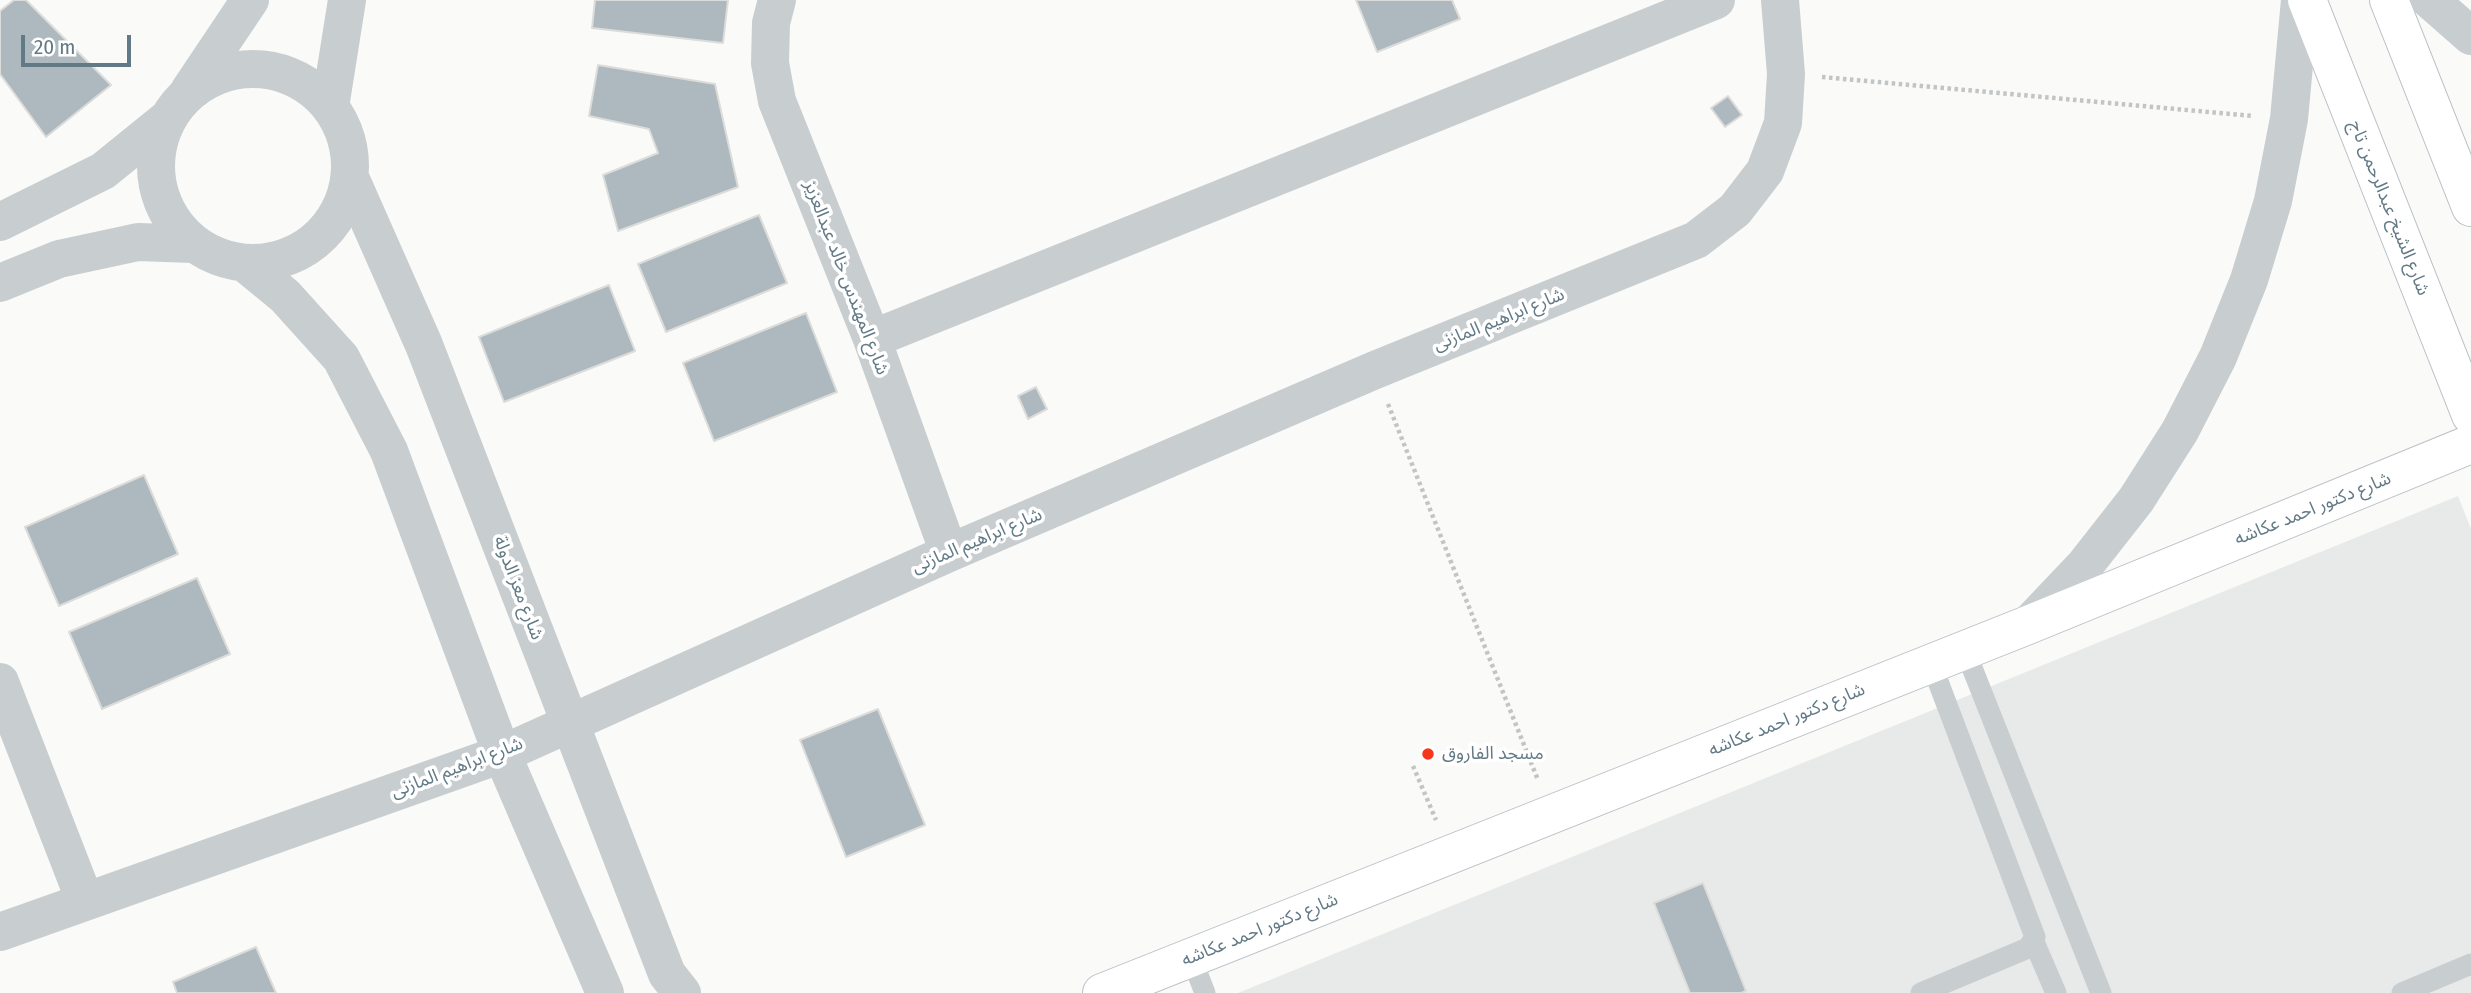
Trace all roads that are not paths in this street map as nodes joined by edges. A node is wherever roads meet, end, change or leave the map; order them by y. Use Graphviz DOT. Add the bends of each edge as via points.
graph roads {
  1 [pos="250,0"];
  2 [pos="347,0"];
  3 [pos="777,0"];
  4 [pos="1716,0"];
  5 [pos="1780,0"];
  6 [pos="2300,0"];
  7 [pos="2307,0"];
  8 [pos="2389,0"];
  9 [pos="2430,0"];
  10 [pos="2471,36"];
  11 [pos="177,107"];
  12 [pos="330,107"];
  13 [pos="352,182"];
  14 [pos="2471,207"];
  15 [pos="0,222"];
  16 [pos="194,244"];
  17 [pos="246,264"];
  18 [pos="0,283"];
  19 [pos="872,340"];
  20 [pos="2471,415"];
  21 [pos="2471,444"];
  22 [pos="949,553"];
  23 [pos="2028,625"];
  24 [pos="1948,656"];
  25 [pos="0,682"];
  26 [pos="570,722"];
  27 [pos="502,754"];
  28 [pos="85,901"];
  29 [pos="0,932"];
  30 [pos="2034,942"];
  31 [pos="1191,957"];
  32 [pos="2471,964"];
  33 [pos="605,993"];
  34 [pos="682,993"];
  35 [pos="1102,993"];
  36 [pos="1205,993"];
  37 [pos="1921,993"];
  38 [pos="2056,993"];
  39 [pos="2101,993"];
  40 [pos="2402,993"];
  1 -- 11 [label="street"];
  2 -- 12 [label="street"];
  3 -- 19 [label="street, شارع المهندس خالد عبدالعزيز" via="769,63 776,101"];
  4 -- 19 [label="street"];
  5 -- 22 [label="street, شارع ابراهيم المازنى" via="1786,74 1783,123 1765,171 1735,210 1696,240 1375,370"];
  6 -- 23 [label="street" via="2289,119 2273,201 2249,280 2218,357 2136,500 2085,565"];
  7 -- 20 [label="street, شارع الشيخ عبدالرحمن تاج"];
  8 -- 14 [label="street"];
  9 -- 10 [label="street"];
  11 -- 12 [label="street" via="215,76 245,69 278,72 306,85"];
  11 -- 15 [label="street" via="103,171"];
  11 -- 16 [label="street" via="157,146 156,174 161,201 174,225"];
  12 -- 13 [label="street" via="345,135"];
  13 -- 17 [label="street" via="330,226 307,248 278,261"];
  13 -- 26 [label="street, شارع معز الدولة" via="424,345"];
  16 -- 17 [label="street" via="219,258"];
  16 -- 18 [label="street" via="138,242 59,259"];
  17 -- 27 [label="street" via="311,322 341,358 363,399 389,451"];
  19 -- 22 [label="street, شارع المهندس خالد عبدالعزيز"];
  21 -- 23 [label="street, شارع دكتور احمد عكاشه"];
  22 -- 26 [label="street, شارع ابراهيم المازنى"];
  23 -- 24 [label="street, شارع دكتور احمد عكاشه"];
  24 -- 30 [label="lane"];
  24 -- 31 [label="street, شارع دكتور احمد عكاشه"];
  24 -- 39 [label="lane"];
  25 -- 28 [label="street"];
  26 -- 27 [label="street, شارع ابراهيم المازنى"];
  26 -- 34 [label="street, شارع معز الدولة" via="667,974"];
  27 -- 28 [label="street, شارع ابراهيم المازنى"];
  27 -- 33 [label="street"];
  28 -- 29 [label="street, شارع ابراهيم المازنى"];
  30 -- 37 [label="lane"];
  30 -- 38 [label="lane"];
  31 -- 35 [label="street, شارع دكتور احمد عكاشه"];
  31 -- 36 [label="lane"];
  32 -- 40 [label="lane"];
}
